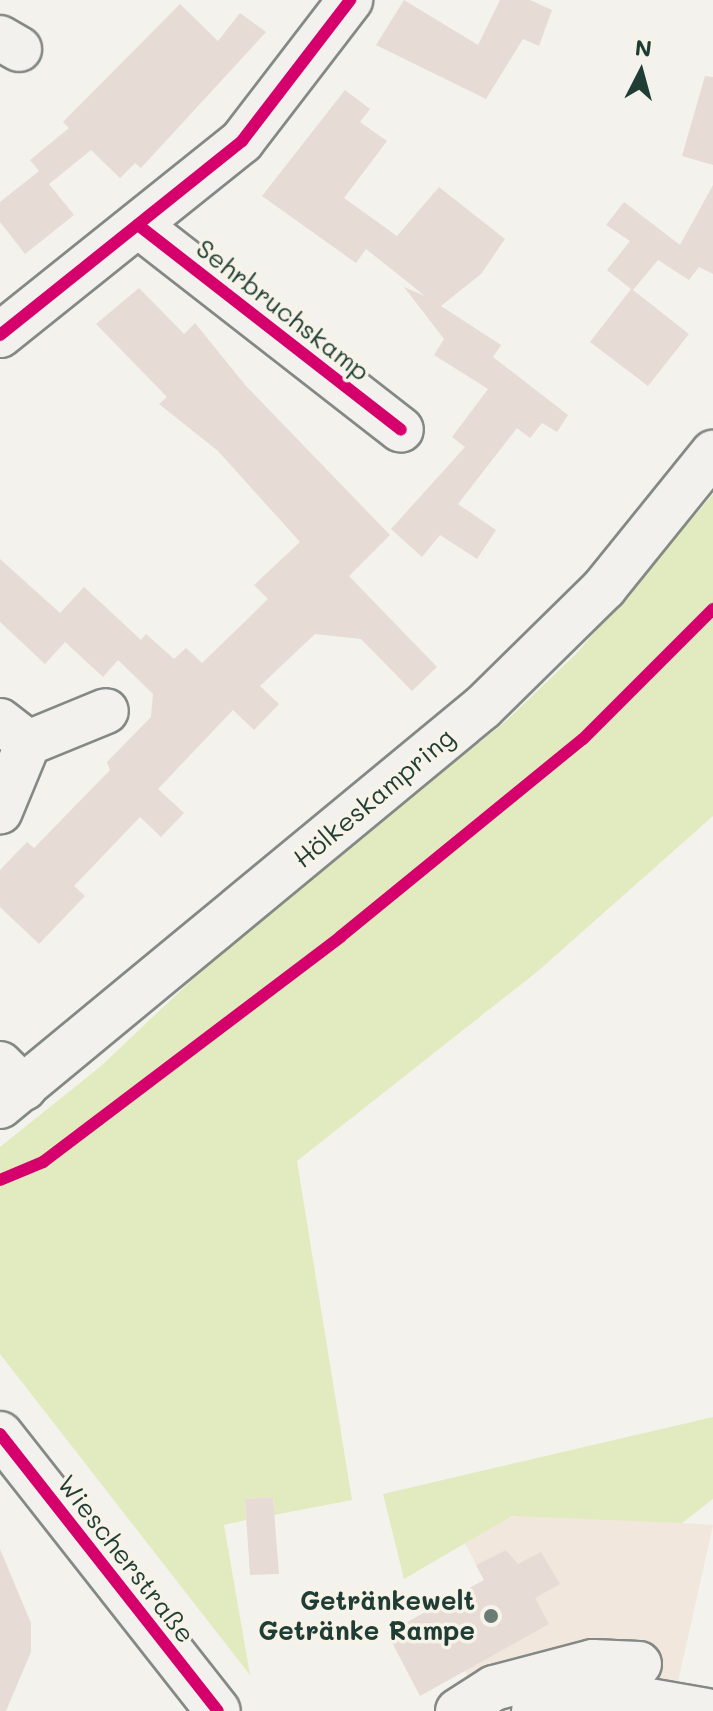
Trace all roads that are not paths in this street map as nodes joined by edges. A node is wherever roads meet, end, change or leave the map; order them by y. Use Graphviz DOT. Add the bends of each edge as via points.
graph roads {
  1 [pos="350,0"];
  2 [pos="138,225"];
  3 [pos="0,335"];
  4 [pos="401,430"];
  5 [pos="713,453"];
  6 [pos="106,711"];
  7 [pos="14,732"];
  8 [pos="0,811"];
  9 [pos="8,1086"];
  10 [pos="0,1434"];
  11 [pos="639,1664"];
  12 [pos="218,1711"];
  13 [pos="458,1711"];
  14 [pos="534,1711"];
  15 [pos="707,1711"];
  1 -- 2 [label="main road" via="242,141"];
  2 -- 3 [label="main road"];
  2 -- 4 [label="main road, Sehrbruchskamp"];
  5 -- 9 [label="main road, Hölkeskampring" via="604,588 483,707"];
  6 -- 7 [label="main road"];
  7 -- 8 [label="main road"];
  10 -- 12 [label="main road, Wiescherstraße"];
  11 -- 13 [label="main road" via="593,1662 494,1688"];
  14 -- 15 [label="main road" via="609,1694"];
}
